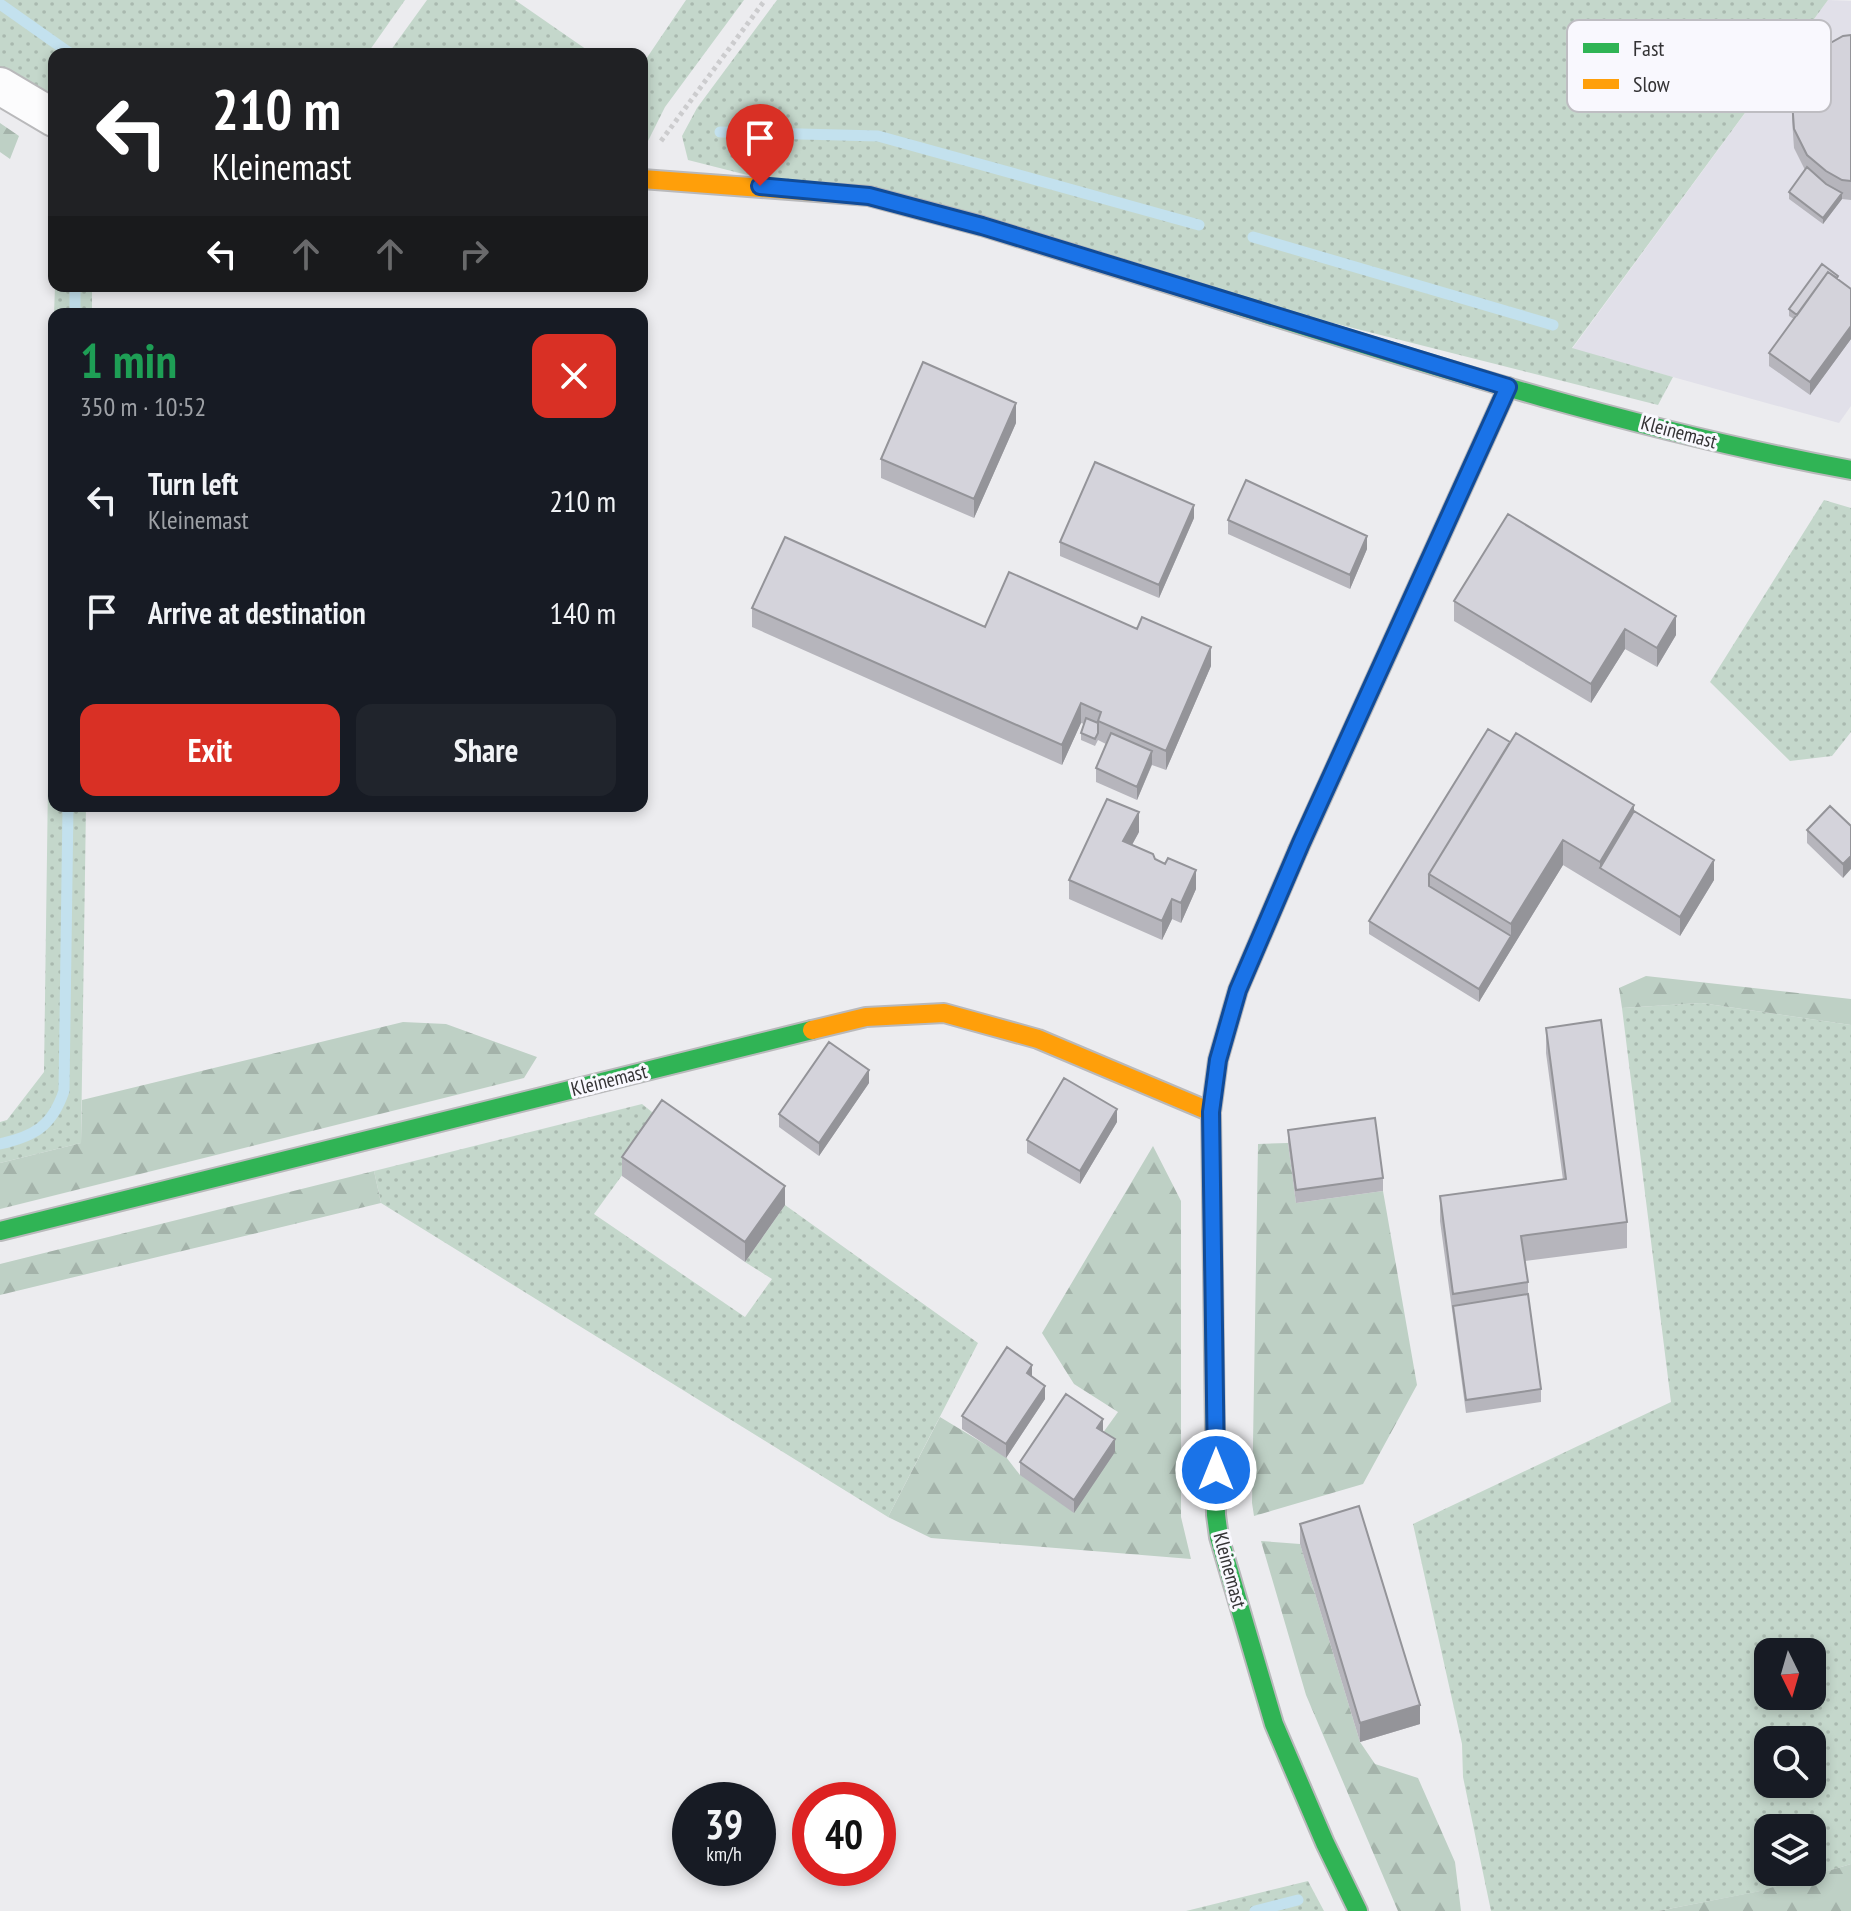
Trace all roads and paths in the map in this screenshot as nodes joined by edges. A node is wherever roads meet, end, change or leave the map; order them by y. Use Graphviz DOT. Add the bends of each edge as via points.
graph roads {
  1 [pos="765,0"];
  2 [pos="0,86"];
  3 [pos="48,114"];
  4 [pos="661,142"];
  5 [pos="648,179"];
  6 [pos="1508,387"];
  7 [pos="1851,470"];
  8 [pos="1211,1112"];
  9 [pos="0,1231"];
  10 [pos="1358,1911"];
  1 -- 4 [label="path"];
  2 -- 3 [label="street"];
  5 -- 6 [label="street, Kleinemast" via="869,196"];
  6 -- 7 [label="street, Kleinemast" via="1764,454"];
  6 -- 8 [label="street, Kleinemast" via="1238,990 1218,1060"];
  8 -- 9 [label="street, Kleinemast" via="1038,1039 971,1020 944,1013 866,1017"];
  8 -- 10 [label="street, Kleinemast" via="1219,1537 1274,1724"];
}
